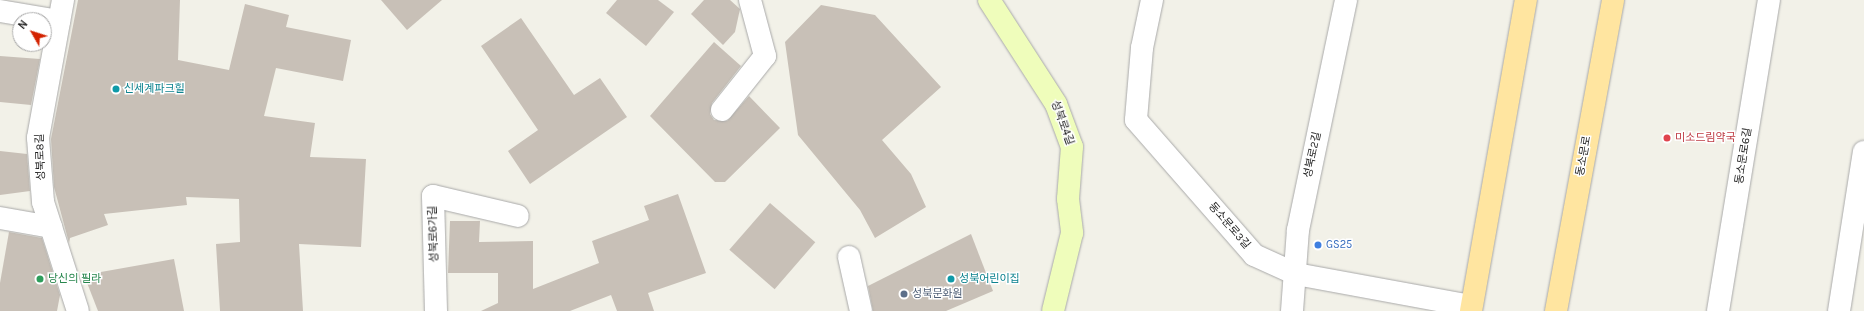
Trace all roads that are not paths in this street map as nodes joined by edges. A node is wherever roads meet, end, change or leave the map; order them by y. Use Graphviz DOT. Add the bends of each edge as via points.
graph roads {
  1 [pos="750,0"];
  2 [pos="989,0"];
  3 [pos="1152,0"];
  4 [pos="1346,0"];
  5 [pos="1526,0"];
  6 [pos="1612,0"];
  7 [pos="1769,0"];
  8 [pos="61,10"];
  9 [pos="0,11"];
  10 [pos="722,110"];
  11 [pos="1864,152"];
  12 [pos="518,216"];
  13 [pos="0,218"];
  14 [pos="51,227"];
  15 [pos="849,256"];
  16 [pos="1296,274"];
  17 [pos="1471,309"];
  18 [pos="78,311"];
  19 [pos="436,311"];
  20 [pos="861,311"];
  21 [pos="1053,311"];
  22 [pos="1292,311"];
  23 [pos="1556,311"];
  24 [pos="1718,311"];
  25 [pos="1839,311"];
  1 -- 10 [label="street" via="765,56"];
  2 -- 21 [label="street, 성북로4길" via="1056,104 1072,147 1068,199 1072,233"];
  3 -- 16 [label="street, 동소문로3길" via="1142,48 1136,120 1254,255"];
  4 -- 16 [label="street, 성북로2길" via="1298,230"];
  5 -- 17 [label="main road"];
  6 -- 23 [label="main road, 동소문로"];
  7 -- 24 [label="street, 동소문로6길"];
  8 -- 9 [label="street"];
  8 -- 14 [label="street, 성북로8길" via="38,138 43,202"];
  11 -- 25 [label="street"];
  12 -- 19 [label="street, 성북로6가길" via="433,196"];
  13 -- 14 [label="street"];
  14 -- 18 [label="street, 성북로8길"];
  15 -- 20 [label="street"];
  16 -- 17 [label="street, 동소문로3길"];
  16 -- 22 [label="street, 성북로2길"];
}
